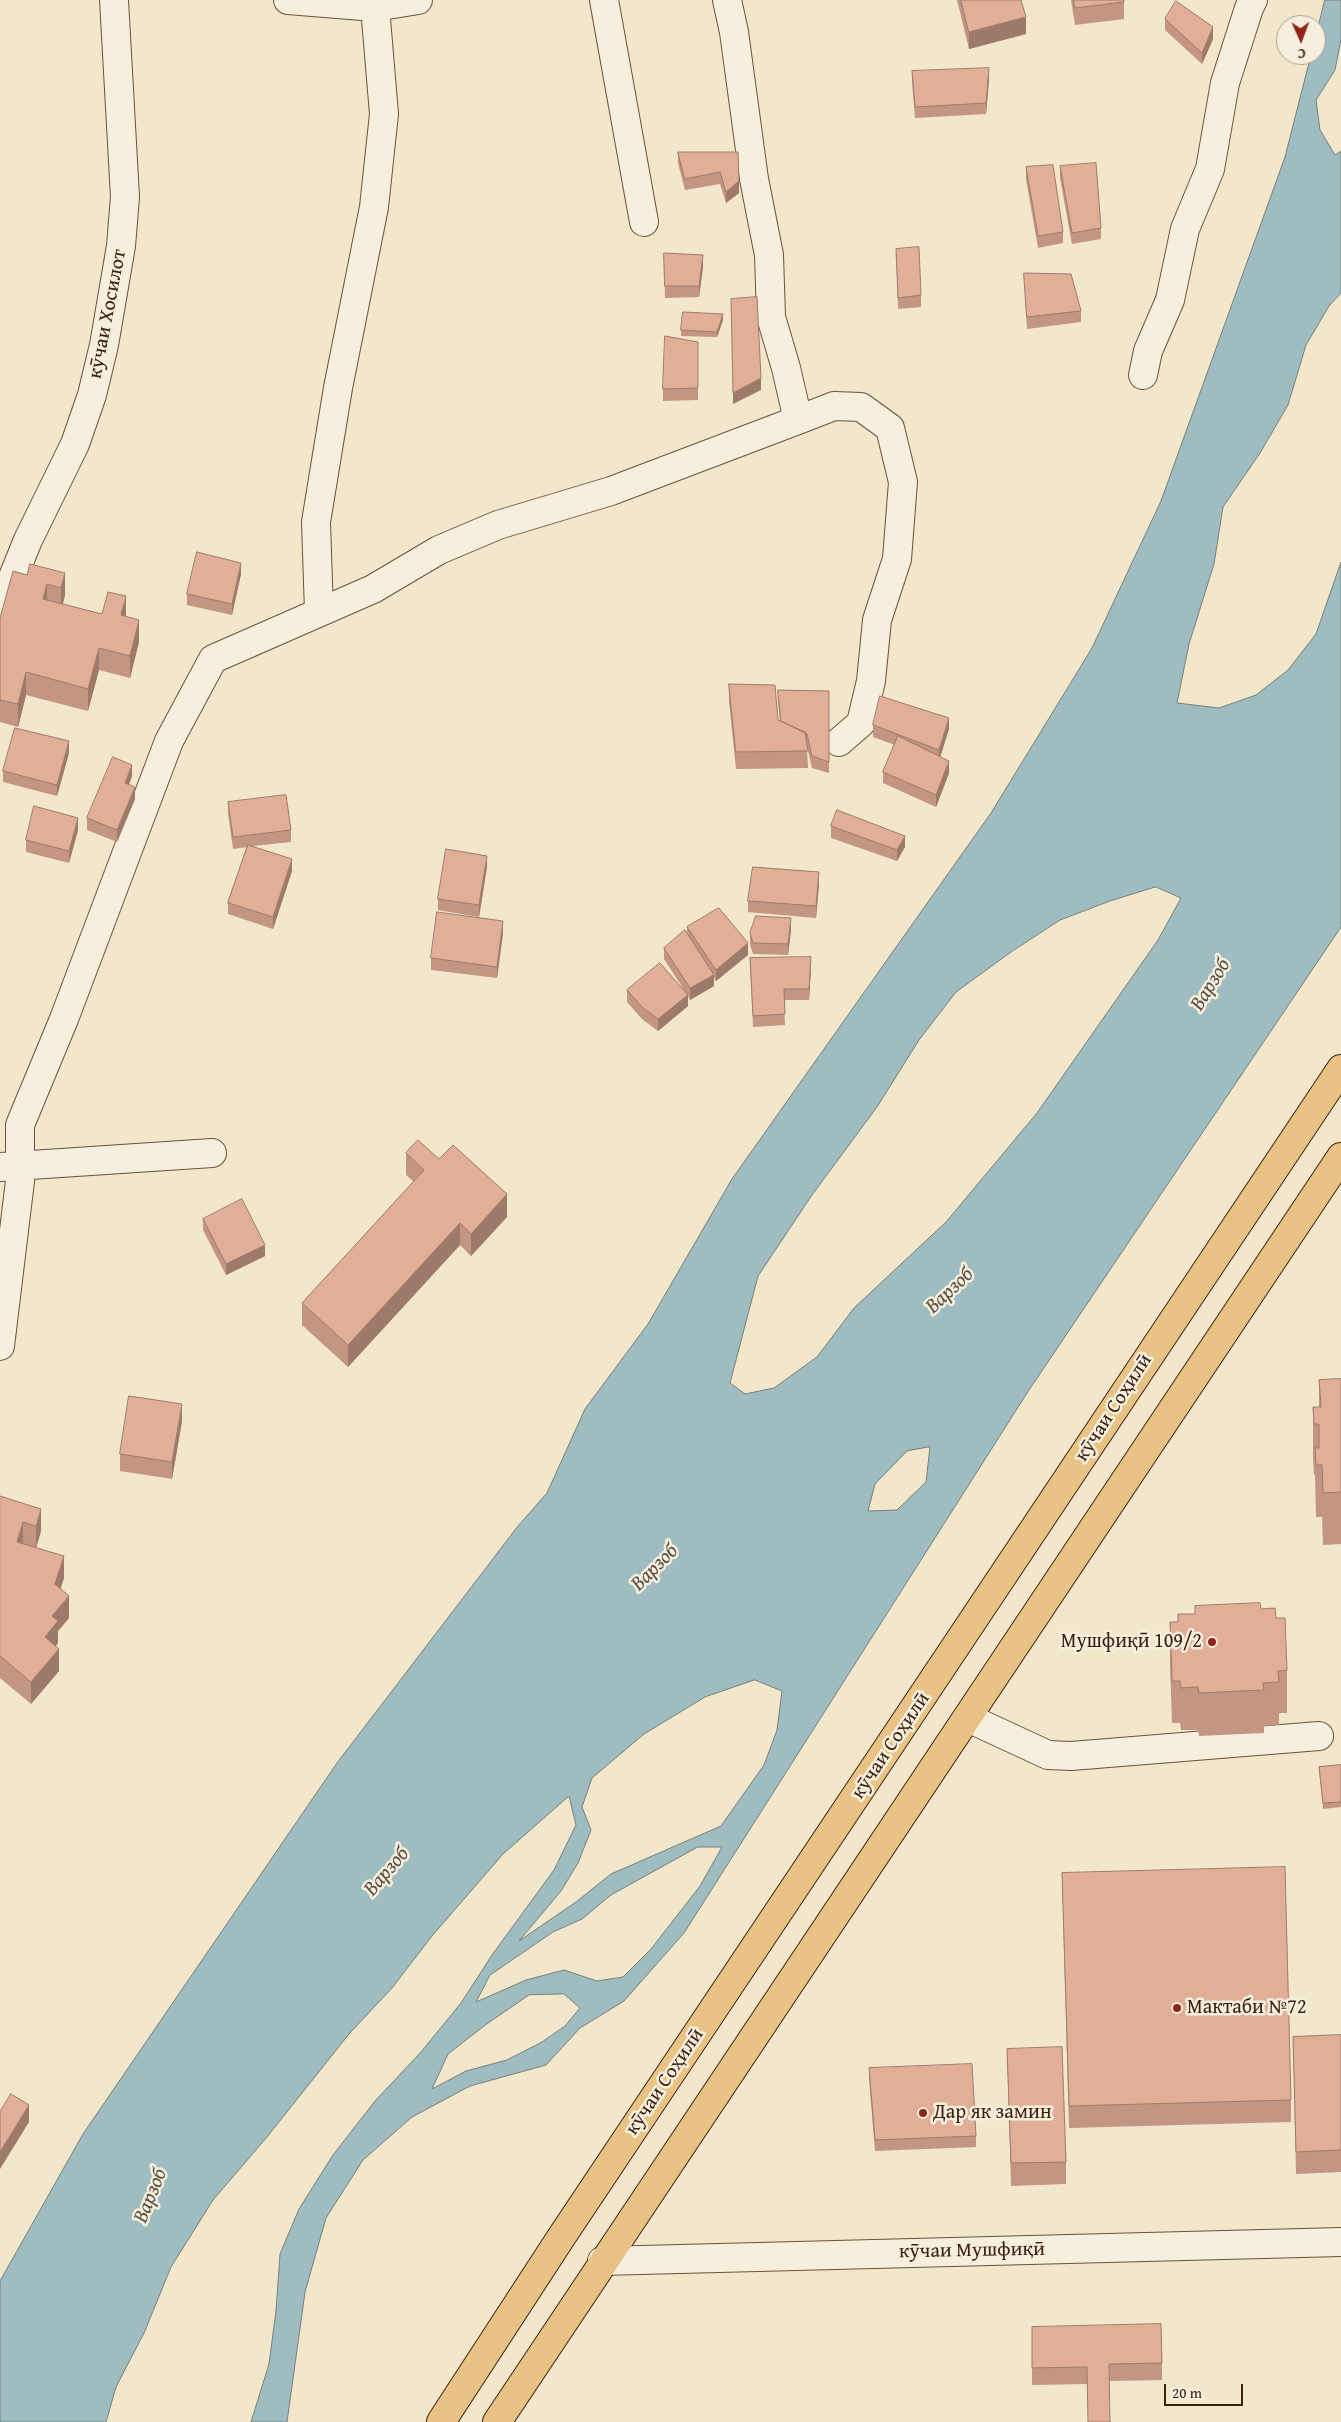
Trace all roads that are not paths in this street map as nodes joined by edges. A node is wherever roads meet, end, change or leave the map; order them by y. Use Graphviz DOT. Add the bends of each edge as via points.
graph roads {
  1 [pos="114,0"];
  2 [pos="288,0"];
  3 [pos="418,0"];
  4 [pos="604,0"];
  5 [pos="727,0"];
  6 [pos="1254,0"];
  7 [pos="375,8"];
  8 [pos="644,222"];
  9 [pos="1143,375"];
  10 [pos="798,420"];
  11 [pos="0,609"];
  12 [pos="319,612"];
  13 [pos="839,742"];
  14 [pos="1341,1070"];
  15 [pos="212,1153"];
  16 [pos="1341,1157"];
  17 [pos="10,1167"];
  18 [pos="0,1346"];
  19 [pos="968,1718"];
  20 [pos="1319,1736"];
  21 [pos="1341,2242"];
  22 [pos="602,2261"];
  23 [pos="441,2422"];
  24 [pos="497,2422"];
  1 -- 11 [label="street, кӯчаи Хосилот" via="125,197 121,246 104,345 92,395 75,444 28,540"];
  2 -- 7 [label="street"];
  3 -- 7 [label="street"];
  4 -- 8 [label="street"];
  5 -- 10 [label="street" via="769,255 771,317"];
  6 -- 9 [label="street" via="1225,83 1210,169 1185,229 1170,300 1148,351"];
  7 -- 12 [label="street" via="384,114 374,207 338,388 316,522"];
  10 -- 12 [label="street" via="611,491 498,525 439,550 373,589"];
  10 -- 13 [label="street" via="834,406 861,407 890,428 902,482 897,559 877,620 871,680 861,723"];
  12 -- 17 [label="street" via="213,659 169,741 68,1010 20,1125"];
  14 -- 23 [label="main road, кӯчаи Соҳилӣ"];
  15 -- 17 [label="street"];
  16 -- 19 [label="main road"];
  17 -- 18 [label="street"];
  19 -- 20 [label="street" via="1048,1755 1071,1756"];
  19 -- 22 [label="main road"];
  21 -- 22 [label="street, кӯчаи Мушфиқӣ"];
  22 -- 24 [label="main road"];
}
